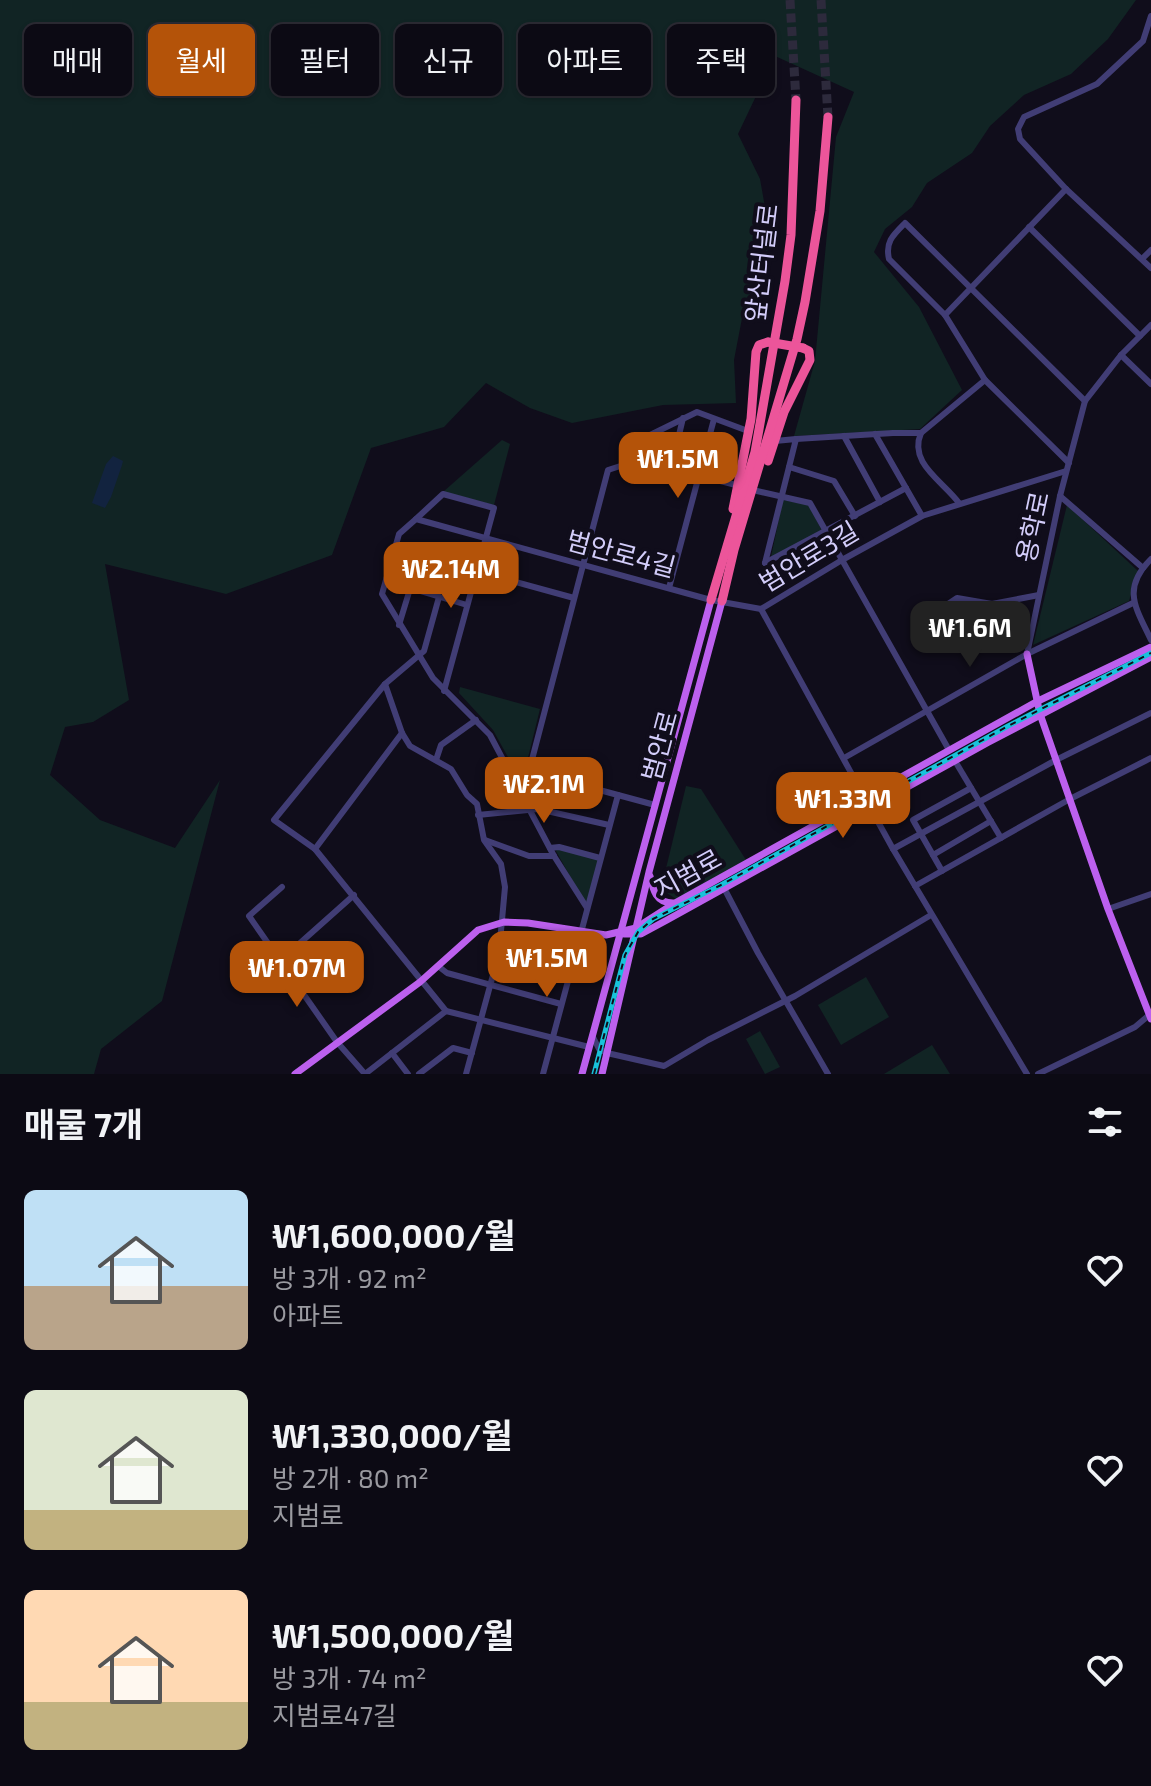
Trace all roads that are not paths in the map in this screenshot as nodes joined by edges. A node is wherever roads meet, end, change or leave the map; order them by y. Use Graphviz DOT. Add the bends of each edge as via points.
graph roads {
  1 [pos="1151,16"];
  2 [pos="796,100"];
  3 [pos="828,117"];
  4 [pos="1066,189"];
  5 [pos="1029,227"];
  6 [pos="1151,250"];
  7 [pos="1142,259"];
  8 [pos="1151,268"];
  9 [pos="971,287"];
  10 [pos="945,315"];
  11 [pos="1151,325"];
  12 [pos="1140,336"];
  13 [pos="1121,355"];
  14 [pos="985,380"];
  15 [pos="1151,384"];
  16 [pos="1085,401"];
  17 [pos="683,418"];
  18 [pos="714,419"];
  19 [pos="763,433"];
  20 [pos="921,433"];
  21 [pos="875,434"];
  22 [pos="844,436"];
  23 [pos="796,439"];
  24 [pos="639,460"];
  25 [pos="1069,463"];
  26 [pos="789,467"];
  27 [pos="671,469"];
  28 [pos="1066,471"];
  29 [pos="701,476"];
  30 [pos="736,485"];
  31 [pos="906,488"];
  32 [pos="757,491"];
  33 [pos="782,496"];
  34 [pos="1060,496"];
  35 [pos="880,502"];
  36 [pos="959,503"];
  37 [pos="855,516"];
  38 [pos="922,516"];
  39 [pos="416,519"];
  40 [pos="826,531"];
  41 [pos="485,538"];
  42 [pos="729,539"];
  43 [pos="395,549"];
  44 [pos="734,550"];
  45 [pos="420,556"];
  46 [pos="1151,559"];
  47 [pos="842,560"];
  48 [pos="583,564"];
  49 [pos="1143,568"];
  50 [pos="476,571"];
  51 [pos="410,588"];
  52 [pos="669,588"];
  53 [pos="1039,595"];
  54 [pos="439,597"];
  55 [pos="574,598"];
  56 [pos="717,600"];
  57 [pos="1133,603"];
  58 [pos="467,605"];
  59 [pos="761,609"];
  60 [pos="921,622"];
  61 [pos="399,625"];
  62 [pos="1151,640"];
  63 [pos="1151,647"];
  64 [pos="1027,654"];
  65 [pos="418,657"];
  66 [pos="1151,657"];
  67 [pos="385,684"];
  68 [pos="444,691"];
  69 [pos="1036,702"];
  70 [pos="928,710"];
  71 [pos="1151,713"];
  72 [pos="1040,714"];
  73 [pos="476,720"];
  74 [pos="402,733"];
  75 [pos="949,750"];
  76 [pos="844,757"];
  77 [pos="1151,758"];
  78 [pos="436,760"];
  79 [pos="1056,760"];
  80 [pos="955,761"];
  81 [pos="529,771"];
  82 [pos="512,776"];
  83 [pos="971,788"];
  84 [pos="618,795"];
  85 [pos="864,798"];
  86 [pos="1070,799"];
  87 [pos="980,802"];
  88 [pos="655,805"];
  89 [pos="529,808"];
  90 [pos="870,808"];
  91 [pos="478,815"];
  92 [pos="991,821"];
  93 [pos="609,825"];
  94 [pos="921,834"];
  95 [pos="1001,838"];
  96 [pos="484,840"];
  97 [pos="550,848"];
  98 [pos="315,849"];
  99 [pos="893,849"];
  100 [pos="933,855"];
  101 [pos="554,856"];
  102 [pos="600,858"];
  103 [pos="942,871"];
  104 [pos="649,872"];
  105 [pos="915,886"];
  106 [pos="282,887"];
  107 [pos="724,888"];
  108 [pos="1151,894"];
  109 [pos="354,895"];
  110 [pos="675,903"];
  111 [pos="587,908"];
  112 [pos="1108,909"];
  113 [pos="931,915"];
  114 [pos="504,922"];
  115 [pos="636,931"];
  116 [pos="580,932"];
  117 [pos="621,933"];
  118 [pos="499,953"];
  119 [pos="281,960"];
  120 [pos="438,966"];
  121 [pos="569,973"];
  122 [pos="608,977"];
  123 [pos="420,982"];
  124 [pos="491,984"];
  125 [pos="624,984"];
  126 [pos="786,1001"];
  127 [pos="561,1004"];
  128 [pos="446,1011"];
  129 [pos="1150,1018"];
  130 [pos="481,1020"];
  131 [pos="593,1033"];
  132 [pos="553,1038"];
  133 [pos="337,1042"];
  134 [pos="589,1047"];
  135 [pos="392,1053"];
  136 [pos="472,1053"];
  137 [pos="607,1053"];
  138 [pos="295,1074"];
  139 [pos="365,1074"];
  140 [pos="408,1074"];
  141 [pos="419,1074"];
  142 [pos="466,1074"];
  143 [pos="543,1074"];
  144 [pos="582,1074"];
  145 [pos="602,1074"];
  146 [pos="828,1074"];
  147 [pos="1027,1074"];
  148 [pos="1038,1074"];
  1 -- 4 [label="street" via="1143,41 1097,84 1024,117 1018,129 1020,139"];
  2 -- 19 [label="highway, 앞산터널로" via="791,235"];
  3 -- 19 [label="highway, 앞산터널로" via="807,293 797,339"];
  4 -- 5 [label="street"];
  4 -- 7 [label="street"];
  5 -- 9 [label="street"];
  5 -- 12 [label="street"];
  6 -- 7 [label="street"];
  7 -- 8 [label="street"];
  9 -- 10 [label="street"];
  9 -- 10 [label="street" via="905,223 888,243 889,259"];
  9 -- 16 [label="street"];
  10 -- 14 [label="street"];
  11 -- 12 [label="street, 용학로"];
  12 -- 13 [label="street, 용학로"];
  13 -- 15 [label="street"];
  13 -- 16 [label="street, 용학로"];
  14 -- 20 [label="street"];
  14 -- 25 [label="street"];
  16 -- 25 [label="street, 용학로"];
  17 -- 18 [label="street" via="697,412"];
  17 -- 24 [label="street" via="644,438"];
  17 -- 27 [label="street"];
  18 -- 19 [label="street"];
  18 -- 29 [label="street"];
  19 -- 19 [label="highway, bridge" via="784,412 810,360 809,351 768,342 759,345"];
  19 -- 23 [label="street"];
  19 -- 30 [label="highway"];
  19 -- 32 [label="highway"];
  19 -- 42 [label="highway, 범안로"];
  19 -- 44 [label="highway, 범안로"];
  20 -- 21 [label="street"];
  20 -- 36 [label="street" via="920,461"];
  21 -- 22 [label="street"];
  21 -- 31 [label="street"];
  22 -- 23 [label="street"];
  22 -- 35 [label="street"];
  23 -- 26 [label="street"];
  24 -- 27 [label="street"];
  24 -- 48 [label="street" via="608,470"];
  25 -- 28 [label="street, 용학로"];
  26 -- 33 [label="street"];
  26 -- 37 [label="street" via="834,481"];
  27 -- 29 [label="street"];
  28 -- 34 [label="street, 용학로"];
  28 -- 36 [label="street, 범안로3길"];
  29 -- 30 [label="street"];
  29 -- 52 [label="street"];
  30 -- 42 [label="highway"];
  31 -- 35 [label="street"];
  31 -- 38 [label="street"];
  32 -- 33 [label="street"];
  32 -- 44 [label="highway"];
  33 -- 40 [label="street" via="810,503"];
  33 -- 40 [label="street" via="765,563"];
  34 -- 49 [label="street"];
  34 -- 53 [label="street, 용학로"];
  35 -- 37 [label="street"];
  36 -- 38 [label="street, 범안로3길"];
  37 -- 40 [label="street"];
  38 -- 47 [label="street, 범안로3길"];
  39 -- 41 [label="street, 범안로4길"];
  39 -- 41 [label="street" via="443,494 494,508"];
  39 -- 43 [label="street" via="399,534"];
  40 -- 47 [label="street"];
  41 -- 48 [label="street, 범안로4길"];
  41 -- 50 [label="street"];
  42 -- 56 [label="highway, 범안로"];
  43 -- 45 [label="street"];
  43 -- 61 [label="street" via="382,594"];
  44 -- 56 [label="highway, 범안로"];
  45 -- 50 [label="street"];
  45 -- 51 [label="street"];
  46 -- 49 [label="street"];
  47 -- 59 [label="street, 범안로3길"];
  47 -- 70 [label="street"];
  48 -- 52 [label="street, 범안로4길"];
  48 -- 55 [label="street"];
  49 -- 57 [label="street"];
  50 -- 55 [label="street"];
  50 -- 58 [label="street"];
  51 -- 54 [label="street"];
  51 -- 61 [label="street"];
  52 -- 56 [label="street, 범안로4길"];
  53 -- 60 [label="street" via="992,604 957,598"];
  53 -- 64 [label="street, 용학로"];
  54 -- 58 [label="street"];
  54 -- 65 [label="street"];
  55 -- 81 [label="street"];
  56 -- 59 [label="street, 범안로3길"];
  56 -- 88 [label="main road, 범안로"];
  56 -- 104 [label="main road, 범안로"];
  57 -- 62 [label="street"];
  57 -- 64 [label="street"];
  58 -- 68 [label="street"];
  59 -- 76 [label="street"];
  61 -- 65 [label="street"];
  63 -- 69 [label="main road, 지범로"];
  64 -- 69 [label="main road, 용학로"];
  64 -- 70 [label="street"];
  65 -- 67 [label="street"];
  65 -- 68 [label="street"];
  66 -- 72 [label="main road"];
  67 -- 74 [label="street"];
  67 -- 98 [label="street" via="274,820"];
  68 -- 73 [label="street"];
  69 -- 72 [label="main road, 용학로"];
  69 -- 75 [label="main road, 지범로"];
  70 -- 75 [label="street"];
  70 -- 76 [label="street"];
  71 -- 79 [label="street"];
  72 -- 79 [label="main road, 용학로"];
  72 -- 80 [label="main road"];
  73 -- 78 [label="street" via="441,745"];
  73 -- 82 [label="street"];
  74 -- 78 [label="street" via="410,746"];
  74 -- 98 [label="street"];
  75 -- 85 [label="main road, 지범로"];
  76 -- 85 [label="street"];
  77 -- 86 [label="street"];
  78 -- 91 [label="street" via="451,769 477,804"];
  79 -- 86 [label="main road, 용학로"];
  79 -- 87 [label="street"];
  80 -- 83 [label="street"];
  80 -- 90 [label="main road"];
  81 -- 82 [label="street"];
  81 -- 84 [label="street"];
  82 -- 89 [label="street"];
  83 -- 87 [label="street"];
  83 -- 94 [label="street" via="913,820"];
  84 -- 88 [label="street"];
  84 -- 93 [label="street"];
  85 -- 90 [label="street"];
  85 -- 110 [label="main road, 지범로"];
  86 -- 95 [label="street"];
  86 -- 112 [label="main road, 용학로"];
  87 -- 92 [label="street"];
  87 -- 94 [label="street"];
  88 -- 117 [label="main road, 범안로"];
  89 -- 91 [label="street"];
  89 -- 93 [label="street"];
  89 -- 97 [label="street"];
  90 -- 99 [label="street"];
  90 -- 107 [label="main road"];
  91 -- 96 [label="street"];
  92 -- 95 [label="street"];
  92 -- 100 [label="street"];
  93 -- 102 [label="street"];
  94 -- 99 [label="street"];
  94 -- 100 [label="street"];
  95 -- 103 [label="street"];
  96 -- 101 [label="street" via="529,856"];
  96 -- 114 [label="street" via="501,864"];
  97 -- 101 [label="street"];
  97 -- 102 [label="street"];
  98 -- 109 [label="street"];
  99 -- 105 [label="street"];
  100 -- 103 [label="street"];
  101 -- 111 [label="street"];
  102 -- 111 [label="street"];
  103 -- 105 [label="street"];
  104 -- 110 [label="main road" via="659,898"];
  104 -- 115 [label="main road, 범안로"];
  105 -- 113 [label="street"];
  106 -- 119 [label="street" via="249,916"];
  107 -- 115 [label="main road"];
  107 -- 126 [label="street"];
  108 -- 112 [label="street"];
  109 -- 119 [label="street"];
  109 -- 123 [label="street"];
  110 -- 115 [label="main road, 지범로"];
  111 -- 116 [label="street"];
  112 -- 129 [label="main road, 용학로"];
  113 -- 126 [label="street"];
  113 -- 147 [label="street"];
  114 -- 116 [label="main road"];
  114 -- 118 [label="street"];
  114 -- 120 [label="main road" via="478,930"];
  115 -- 117 [label="main road"];
  115 -- 125 [label="main road, 범안로"];
  116 -- 117 [label="main road"];
  116 -- 121 [label="street"];
  117 -- 122 [label="main road, 범안로"];
  118 -- 121 [label="street"];
  118 -- 124 [label="street"];
  119 -- 133 [label="street"];
  120 -- 123 [label="main road"];
  120 -- 124 [label="street"];
  121 -- 127 [label="street"];
  122 -- 125 [label="street"];
  122 -- 131 [label="main road, 범안로"];
  123 -- 128 [label="street"];
  123 -- 133 [label="main road"];
  124 -- 127 [label="street"];
  124 -- 130 [label="street"];
  125 -- 137 [label="main road, 범안로"];
  126 -- 137 [label="street" via="664,1066"];
  126 -- 146 [label="street"];
  127 -- 132 [label="street"];
  128 -- 130 [label="street"];
  128 -- 135 [label="street"];
  129 -- 148 [label="street"];
  130 -- 132 [label="street"];
  130 -- 136 [label="street"];
  131 -- 134 [label="main road, 범안로"];
  131 -- 137 [label="street" via="594,1044"];
  132 -- 134 [label="street"];
  132 -- 143 [label="street"];
  133 -- 138 [label="main road"];
  133 -- 139 [label="street"];
  134 -- 144 [label="main road"];
  135 -- 139 [label="street"];
  135 -- 140 [label="street"];
  136 -- 141 [label="street" via="453,1048"];
  136 -- 142 [label="street"];
  137 -- 145 [label="main road, 범안로"];
}
